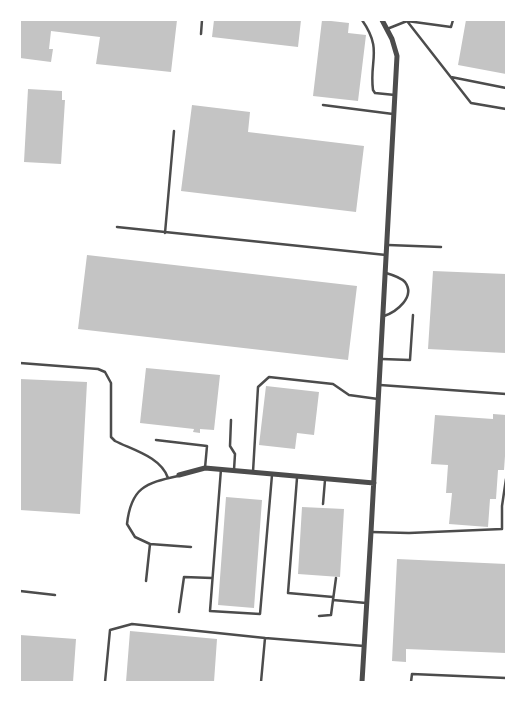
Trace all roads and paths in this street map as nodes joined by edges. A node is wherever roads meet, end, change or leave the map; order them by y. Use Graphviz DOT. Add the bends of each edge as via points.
graph roads {
  1 [pos="202,20"];
  2 [pos="362,20"];
  3 [pos="382,20"];
  4 [pos="407,20"];
  5 [pos="453,20"];
  6 [pos="387,29"];
  7 [pos="201,34"];
  8 [pos="450,77"];
  9 [pos="506,88"];
  10 [pos="394,95"];
  11 [pos="323,105"];
  12 [pos="506,109"];
  13 [pos="394,114"];
  14 [pos="174,132"];
  15 [pos="116,227"];
  16 [pos="165,233"];
  17 [pos="386,245"];
  18 [pos="441,247"];
  19 [pos="386,255"];
  20 [pos="385,273"];
  21 [pos="413,315"];
  22 [pos="383,316"];
  23 [pos="380,359"];
  24 [pos="20,363"];
  25 [pos="379,385"];
  26 [pos="506,394"];
  27 [pos="378,398"];
  28 [pos="231,420"];
  29 [pos="156,440"];
  30 [pos="205,468"];
  31 [pos="221,469"];
  32 [pos="234,470"];
  33 [pos="254,472"];
  34 [pos="272,474"];
  35 [pos="180,475"];
  36 [pos="298,476"];
  37 [pos="168,478"];
  38 [pos="325,479"];
  39 [pos="506,479"];
  40 [pos="374,483"];
  41 [pos="323,504"];
  42 [pos="371,532"];
  43 [pos="150,544"];
  44 [pos="191,547"];
  45 [pos="212,578"];
  46 [pos="336,578"];
  47 [pos="146,581"];
  48 [pos="20,591"];
  49 [pos="54,595"];
  50 [pos="333,599"];
  51 [pos="366,603"];
  52 [pos="179,612"];
  53 [pos="319,616"];
  54 [pos="266,638"];
  55 [pos="364,646"];
  56 [pos="506,678"];
  57 [pos="105,682"];
  58 [pos="260,682"];
  59 [pos="362,682"];
  60 [pos="410,682"];
  1 -- 7 [label="lane"];
  2 -- 10 [label="lane" via="375,48 373,90"];
  3 -- 6 [label="street"];
  4 -- 5 [label="lane" via="450,27"];
  4 -- 6 [label="lane"];
  4 -- 8 [label="lane"];
  6 -- 10 [label="street" via="397,56"];
  8 -- 9 [label="lane"];
  8 -- 12 [label="lane" via="471,103"];
  10 -- 13 [label="street"];
  11 -- 13 [label="lane"];
  13 -- 17 [label="street"];
  14 -- 16 [label="lane"];
  15 -- 16 [label="lane"];
  16 -- 19 [label="lane"];
  17 -- 18 [label="lane"];
  17 -- 19 [label="street"];
  19 -- 20 [label="street"];
  20 -- 22 [label="street"];
  20 -- 22 [label="lane" via="404,282 408,293 399,309"];
  21 -- 23 [label="lane" via="410,360"];
  22 -- 23 [label="street"];
  23 -- 25 [label="street"];
  24 -- 37 [label="lane" via="105,372 111,383 111,437 162,466"];
  25 -- 26 [label="lane"];
  25 -- 27 [label="street"];
  27 -- 33 [label="lane" via="349,395 333,384 269,378 258,387"];
  27 -- 40 [label="street"];
  28 -- 32 [label="lane" via="230,446 235,454"];
  29 -- 30 [label="lane" via="206,446"];
  30 -- 31 [label="street"];
  30 -- 35 [label="street"];
  31 -- 32 [label="street"];
  31 -- 45 [label="lane"];
  32 -- 33 [label="street"];
  33 -- 34 [label="street"];
  34 -- 36 [label="street"];
  34 -- 45 [label="lane" via="260,614 210,611"];
  35 -- 37 [label="lane"];
  36 -- 38 [label="street"];
  36 -- 50 [label="lane" via="288,593"];
  37 -- 43 [label="lane" via="154,481 136,493 129,508 126,524 136,538"];
  38 -- 40 [label="street"];
  38 -- 41 [label="lane"];
  39 -- 42 [label="lane" via="502,529"];
  40 -- 42 [label="street"];
  42 -- 51 [label="street"];
  43 -- 44 [label="lane"];
  43 -- 47 [label="lane"];
  45 -- 52 [label="lane" via="184,577"];
  46 -- 50 [label="lane"];
  48 -- 49 [label="lane"];
  50 -- 51 [label="lane"];
  50 -- 53 [label="lane" via="331,615"];
  51 -- 55 [label="street"];
  54 -- 55 [label="lane"];
  54 -- 57 [label="lane" via="132,624 110,630"];
  54 -- 58 [label="lane"];
  55 -- 59 [label="street"];
  56 -- 60 [label="lane" via="412,674"];
}
